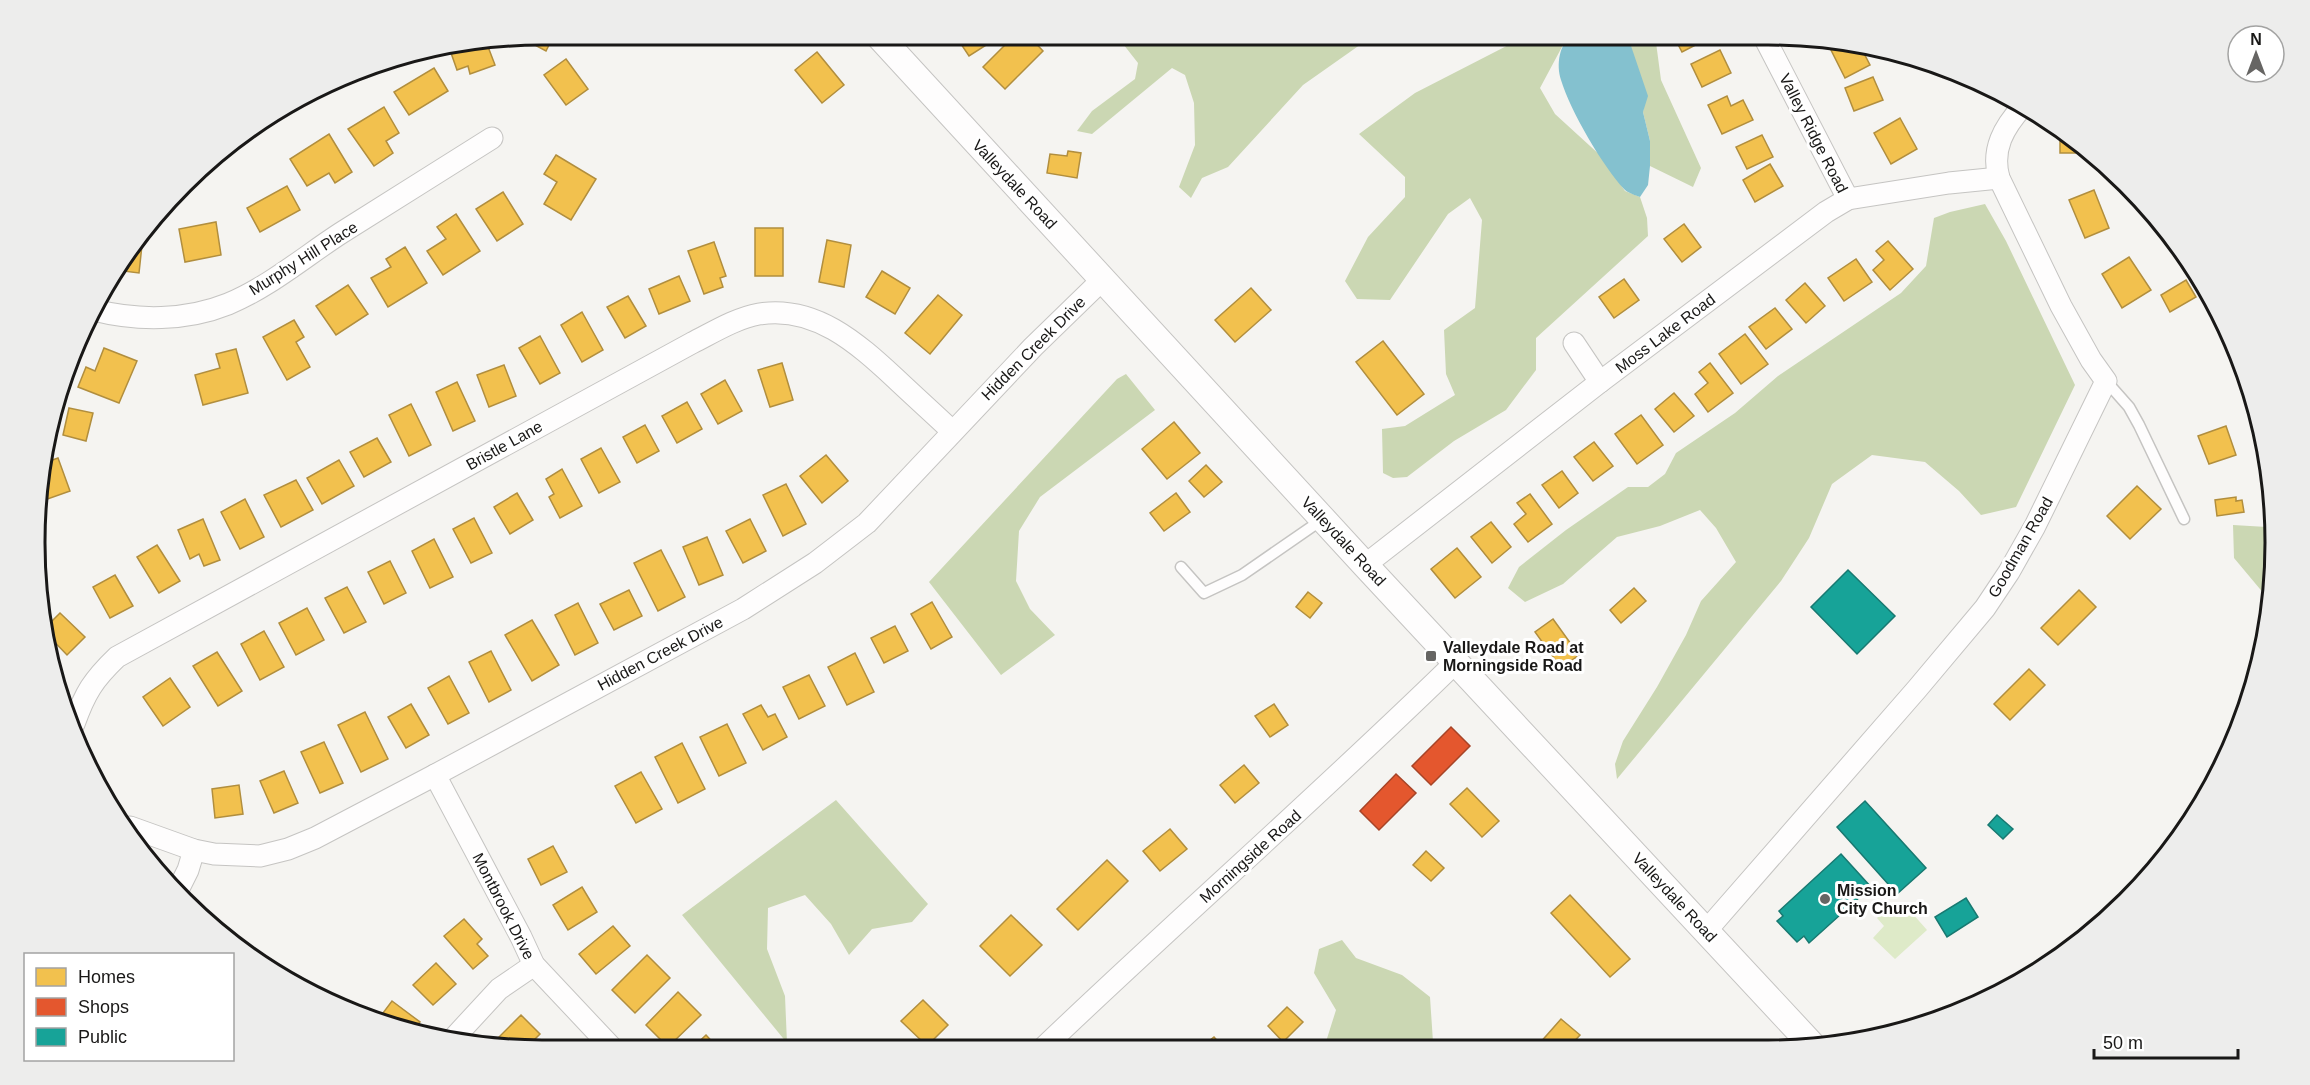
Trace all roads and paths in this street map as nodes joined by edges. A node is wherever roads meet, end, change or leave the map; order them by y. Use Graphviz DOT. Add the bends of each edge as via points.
graph roads {
  1 [pos="888,45"];
  2 [pos="1769,45"];
  3 [pos="2017,113"];
  4 [pos="492,138"];
  5 [pos="1999,178"];
  6 [pos="1848,199"];
  7 [pos="1103,279"];
  8 [pos="102,312"];
  9 [pos="1574,343"];
  10 [pos="2106,381"];
  11 [pos="1600,382"];
  12 [pos="952,431"];
  13 [pos="1323,518"];
  14 [pos="2184,519"];
  15 [pos="1365,565"];
  16 [pos="1181,567"];
  17 [pos="1456,662"];
  18 [pos="77,717"];
  19 [pos="435,775"];
  20 [pos="137,829"];
  21 [pos="194,850"];
  22 [pos="181,884"];
  23 [pos="1706,931"];
  24 [pos="534,965"];
  25 [pos="459,1033"];
  26 [pos="1806,1038"];
  27 [pos="605,1040"];
  28 [pos="1051,1040"];
  1 -- 7 [label="street, Valleydale Road"];
  2 -- 6 [label="street, Valley Ridge Road"];
  3 -- 5 [label="street" via="2008,123 1996,154"];
  4 -- 8 [label="street, Murphy Hill Place" via="228,304 171,317 140,319"];
  5 -- 6 [label="street, Moss Lake Road"];
  5 -- 10 [label="street" via="2061,306"];
  6 -- 11 [label="street, Moss Lake Road" via="1803,227"];
  7 -- 12 [label="street, Hidden Creek Drive"];
  7 -- 13 [label="street, Valleydale Road"];
  9 -- 11 [label="street"];
  10 -- 14 [label="lane" via="2139,424"];
  10 -- 23 [label="street, Goodman Road" via="2035,526 1985,608"];
  11 -- 15 [label="street, Moss Lake Road"];
  12 -- 18 [label="street, Bristle Lane" via="856,342 825,324 793,313 758,314 692,343 117,657 96,677"];
  12 -- 19 [label="street, Hidden Creek Drive" via="867,523 815,563 743,609"];
  13 -- 15 [label="street, Valleydale Road"];
  13 -- 16 [label="lane" via="1242,575 1204,593"];
  15 -- 17 [label="street, Valleydale Road"];
  17 -- 23 [label="street, Valleydale Road"];
  17 -- 28 [label="street, Morningside Road"];
  19 -- 21 [label="street, Hidden Creek Drive" via="288,849 260,856"];
  19 -- 24 [label="street, Montbrook Drive"];
  20 -- 21 [label="street, Hidden Creek Drive"];
  21 -- 22 [label="street"];
  23 -- 26 [label="street, Valleydale Road"];
  24 -- 25 [label="street" via="499,989"];
  24 -- 27 [label="street, Montbrook Drive"];
}
